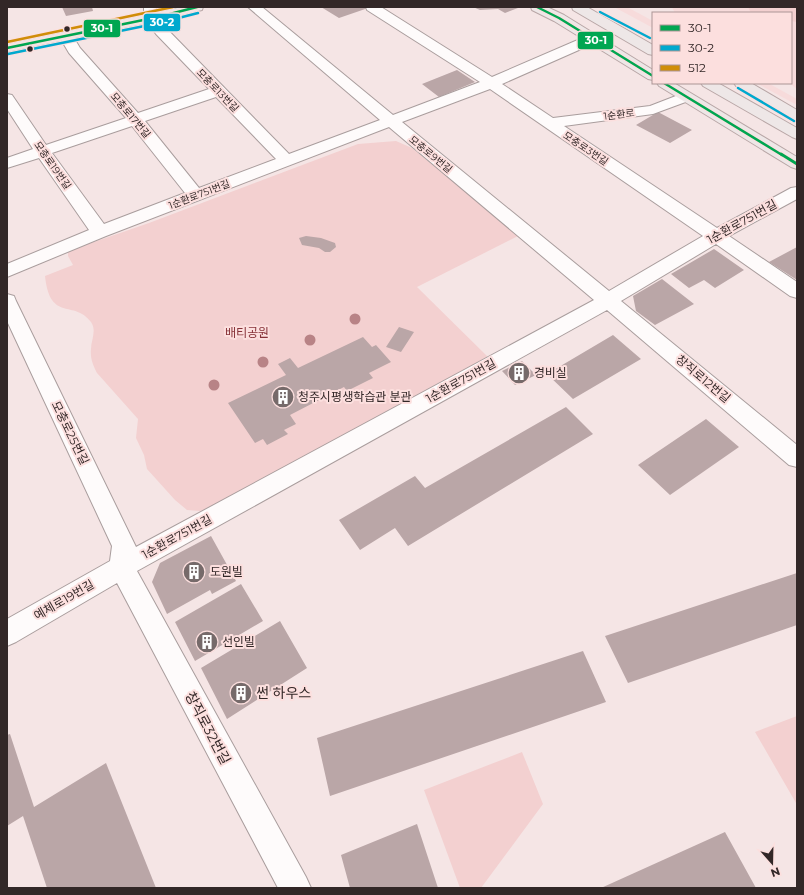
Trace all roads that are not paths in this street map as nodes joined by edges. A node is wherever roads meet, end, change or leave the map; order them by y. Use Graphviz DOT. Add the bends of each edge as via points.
graph roads {
  1 [pos="197,7"];
  2 [pos="254,7"];
  3 [pos="372,7"];
  4 [pos="537,7"];
  5 [pos="578,7"];
  6 [pos="603,7"];
  7 [pos="150,13"];
  8 [pos="652,32"];
  9 [pos="66,36"];
  10 [pos="592,39"];
  11 [pos="7,48"];
  12 [pos="652,50"];
  13 [pos="652,75"];
  14 [pos="491,83"];
  15 [pos="666,84"];
  16 [pos="710,84"];
  17 [pos="743,84"];
  18 [pos="219,91"];
  19 [pos="686,97"];
  20 [pos="7,98"];
  21 [pos="797,116"];
  22 [pos="135,120"];
  23 [pos="390,121"];
  24 [pos="550,123"];
  25 [pos="797,134"];
  26 [pos="42,151"];
  27 [pos="286,160"];
  28 [pos="7,163"];
  29 [pos="797,164"];
  30 [pos="797,192"];
  31 [pos="195,195"];
  32 [pos="100,232"];
  33 [pos="716,236"];
  34 [pos="7,271"];
  35 [pos="797,291"];
  36 [pos="609,300"];
  37 [pos="7,301"];
  38 [pos="797,458"];
  39 [pos="122,567"];
  40 [pos="7,633"];
  41 [pos="295,888"];
  1 -- 7 [label="main road"];
  2 -- 23 [label="street, 모충로9번길"];
  3 -- 14 [label="street, 모충로3번길"];
  4 -- 10 [label="main road"];
  5 -- 12 [label="main road"];
  6 -- 8 [label="main road"];
  7 -- 9 [label="main road"];
  7 -- 18 [label="street, 모충로13번길" via="161,32"];
  9 -- 11 [label="main road"];
  9 -- 22 [label="street, 모충로17번길" via="74,50"];
  10 -- 13 [label="main road"];
  10 -- 14 [label="street, 1순환로751번길"];
  14 -- 23 [label="street, 1순환로751번길"];
  14 -- 24 [label="street, 모충로3번길"];
  15 -- 19 [label="main road"];
  16 -- 25 [label="main road"];
  17 -- 21 [label="main road"];
  18 -- 22 [label="street"];
  18 -- 27 [label="street, 모충로13번길"];
  19 -- 24 [label="street, 1순환로" via="653,110"];
  19 -- 29 [label="main road"];
  20 -- 26 [label="street, 모충로19번길"];
  22 -- 26 [label="street"];
  22 -- 31 [label="street, 모충로17번길"];
  23 -- 27 [label="street, 1순환로751번길"];
  23 -- 36 [label="street, 모충로9번길"];
  24 -- 33 [label="street, 모충로3번길"];
  26 -- 28 [label="street"];
  26 -- 32 [label="street, 모충로19번길"];
  27 -- 31 [label="street, 1순환로751번길"];
  30 -- 33 [label="street, 1순환로751번길"];
  31 -- 32 [label="street, 1순환로751번길"];
  32 -- 34 [label="street, 1순환로751번길"];
  33 -- 35 [label="street, 모충로3번길"];
  33 -- 36 [label="street, 1순환로751번길"];
  36 -- 38 [label="street, 창직로12번길"];
  36 -- 39 [label="street, 1순환로751번길"];
  37 -- 39 [label="street, 모충로25번길" via="124,546"];
  39 -- 40 [label="street, 예체로19번길"];
  39 -- 41 [label="street, 창직로32번길"];
}
